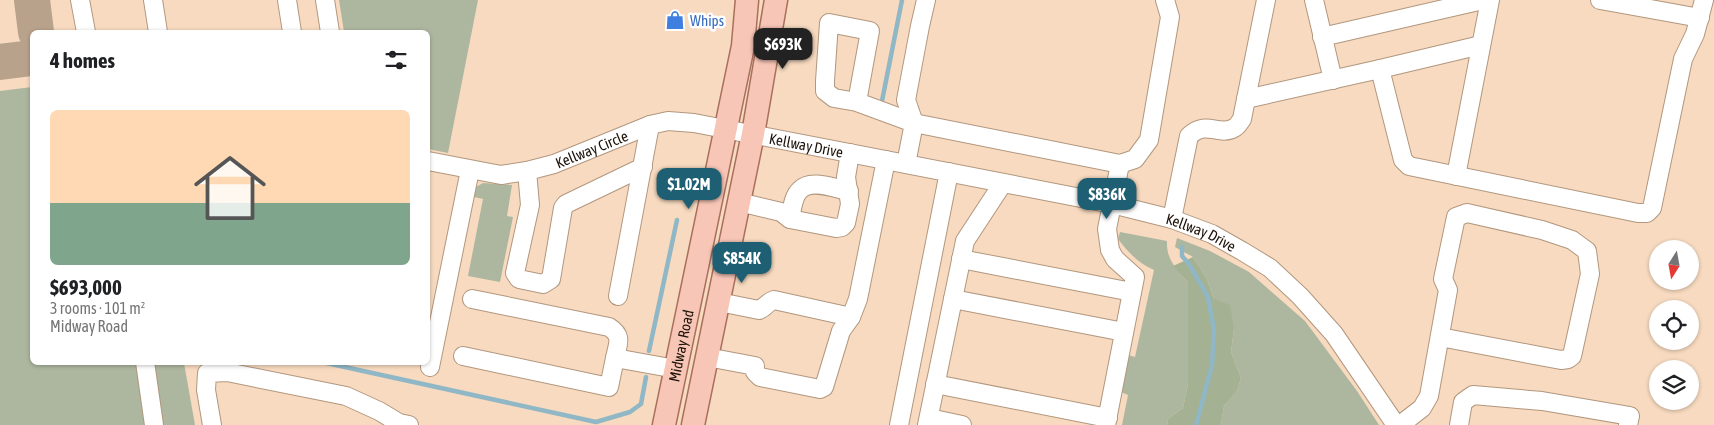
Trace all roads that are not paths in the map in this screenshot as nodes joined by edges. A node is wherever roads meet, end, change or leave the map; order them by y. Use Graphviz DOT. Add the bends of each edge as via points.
graph roads {
  1 [pos="80,0"];
  2 [pos="153,0"];
  3 [pos="287,0"];
  4 [pos="325,0"];
  5 [pos="747,0"];
  6 [pos="776,0"];
  7 [pos="926,0"];
  8 [pos="1165,0"];
  9 [pos="1266,0"];
  10 [pos="1314,0"];
  11 [pos="1483,0"];
  12 [pos="1490,0"];
  13 [pos="1600,0"];
  14 [pos="1704,0"];
  15 [pos="1700,18"];
  16 [pos="86,30"];
  17 [pos="158,30"];
  18 [pos="292,30"];
  19 [pos="330,30"];
  20 [pos="1322,37"];
  21 [pos="1481,44"];
  22 [pos="1380,69"];
  23 [pos="1333,80"];
  24 [pos="1246,100"];
  25 [pos="857,102"];
  26 [pos="914,123"];
  27 [pos="650,125"];
  28 [pos="726,129"];
  29 [pos="753,134"];
  30 [pos="850,153"];
  31 [pos="886,160"];
  32 [pos="430,161"];
  33 [pos="906,164"];
  34 [pos="1120,164"];
  35 [pos="643,167"];
  36 [pos="470,170"];
  37 [pos="527,171"];
  38 [pos="949,172"];
  39 [pos="1456,176"];
  40 [pos="1004,183"];
  41 [pos="849,191"];
  42 [pos="739,202"];
  43 [pos="1112,204"];
  44 [pos="790,219"];
  45 [pos="1172,219"];
  46 [pos="961,259"];
  47 [pos="1132,292"];
  48 [pos="618,296"];
  49 [pos="472,298"];
  50 [pos="953,299"];
  51 [pos="719,302"];
  52 [pos="851,317"];
  53 [pos="1124,332"];
  54 [pos="1440,337"];
  55 [pos="463,356"];
  56 [pos="707,357"];
  57 [pos="615,358"];
  58 [pos="145,365"];
  59 [pos="430,367"];
  60 [pos="676,369"];
  61 [pos="935,384"];
  62 [pos="662,422"];
  63 [pos="928,422"];
  64 [pos="1107,422"];
  65 [pos="154,425"];
  66 [pos="212,425"];
  67 [pos="409,425"];
  68 [pos="693,425"];
  69 [pos="899,425"];
  70 [pos="962,425"];
  71 [pos="1398,425"];
  72 [pos="1459,425"];
  73 [pos="1628,425"];
  1 -- 16 [label="street"];
  2 -- 17 [label="street"];
  3 -- 18 [label="street"];
  4 -- 19 [label="street"];
  5 -- 28 [label="main road, Midway Road" via="743,46"];
  6 -- 29 [label="main road, Midway Road"];
  7 -- 26 [label="street" via="906,100"];
  8 -- 34 [label="street" via="1170,17 1149,140 1135,159"];
  9 -- 24 [label="street"];
  10 -- 20 [label="street"];
  11 -- 20 [label="street"];
  12 -- 21 [label="street"];
  13 -- 15 [label="street"];
  14 -- 15 [label="street"];
  15 -- 39 [label="street" via="1683,59 1652,208 1647,213"];
  20 -- 23 [label="street"];
  21 -- 22 [label="street"];
  21 -- 39 [label="street"];
  22 -- 23 [label="street"];
  22 -- 39 [label="street" via="1403,160 1409,166"];
  23 -- 24 [label="street"];
  24 -- 45 [label="street" via="1242,119 1234,128 1223,131 1196,129 1189,136"];
  25 -- 26 [label="street"];
  26 -- 33 [label="street"];
  26 -- 34 [label="street"];
  27 -- 28 [label="street, Kellway Circle" via="668,121"];
  27 -- 35 [label="street"];
  27 -- 37 [label="street, Kellway Circle" via="554,164"];
  28 -- 29 [label="street, Kellway Circle"];
  28 -- 60 [label="main road, Midway Road"];
  29 -- 30 [label="street, Kellway Drive"];
  29 -- 42 [label="main road, Midway Road"];
  30 -- 31 [label="street, Kellway Drive"];
  30 -- 41 [label="street" via="846,177"];
  31 -- 33 [label="street, Kellway Drive"];
  31 -- 52 [label="street" via="858,299"];
  32 -- 36 [label="street, Kellway Circle"];
  33 -- 38 [label="street, Kellway Drive"];
  34 -- 43 [label="street"];
  35 -- 37 [label="street" via="562,208 550,279 543,284 519,279 515,273 530,205"];
  35 -- 48 [label="street"];
  36 -- 37 [label="street, Kellway Circle" via="501,174"];
  36 -- 59 [label="street"];
  38 -- 40 [label="street, Kellway Drive"];
  38 -- 69 [label="street"];
  40 -- 43 [label="street, Kellway Drive"];
  40 -- 46 [label="street" via="965,241"];
  41 -- 44 [label="street" via="813,184 805,186 795,198"];
  41 -- 44 [label="street" via="850,204 842,228"];
  42 -- 44 [label="street" via="781,212"];
  42 -- 51 [label="main road, Midway Road"];
  43 -- 45 [label="street, Kellway Drive"];
  43 -- 47 [label="street" via="1107,229 1110,250 1135,277"];
  45 -- 71 [label="street, Kellway Drive" via="1212,234 1270,268 1334,334"];
  46 -- 47 [label="street"];
  46 -- 50 [label="street"];
  47 -- 53 [label="street"];
  49 -- 57 [label="street" via="609,327 617,332 619,338"];
  50 -- 53 [label="street"];
  50 -- 61 [label="street"];
  51 -- 52 [label="street" via="759,310 774,300"];
  51 -- 56 [label="main road, Midway Road"];
  52 -- 56 [label="street" via="841,331 825,384 820,389 760,377 755,372 756,367"];
  53 -- 64 [label="street"];
  54 -- 54 [label="street" via="1448,290 1443,279 1456,217 1467,212 1542,230 1572,240 1587,251 1590,274 1572,356 1568,359"];
  54 -- 71 [label="street" via="1429,396 1422,408"];
  55 -- 57 [label="street" via="609,387"];
  56 -- 68 [label="main road, Midway Road"];
  57 -- 60 [label="street"];
  58 -- 65 [label="street"];
  60 -- 62 [label="main road, Midway Road"];
  61 -- 63 [label="street"];
  61 -- 64 [label="street"];
  63 -- 70 [label="street"];
  66 -- 67 [label="street" via="206,390 208,373 227,372 346,396"];
  72 -- 73 [label="street" via="1464,402 1473,395 1542,401 1630,416"];
}
